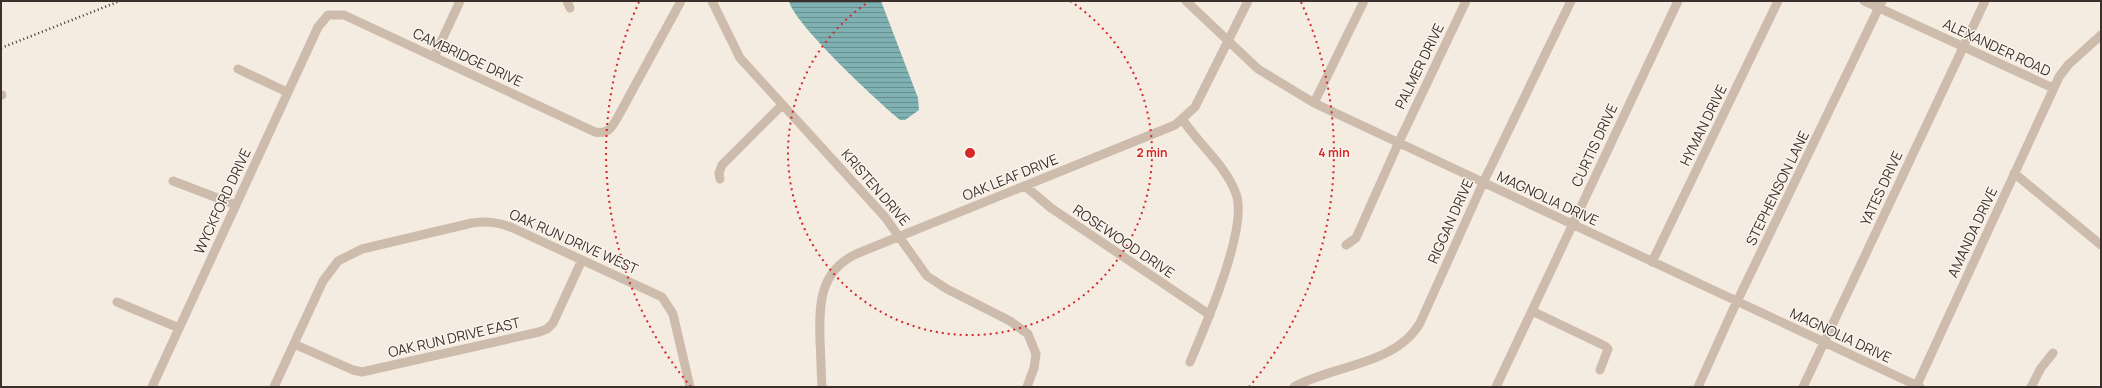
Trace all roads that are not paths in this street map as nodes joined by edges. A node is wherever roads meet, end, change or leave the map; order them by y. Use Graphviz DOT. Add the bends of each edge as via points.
graph roads {
  1 [pos="460,1"];
  2 [pos="680,1"];
  3 [pos="712,1"];
  4 [pos="1186,1"];
  5 [pos="1248,1"];
  6 [pos="1364,1"];
  7 [pos="1466,1"];
  8 [pos="1571,1"];
  9 [pos="1678,1"];
  10 [pos="1778,1"];
  11 [pos="1864,1"];
  12 [pos="1985,1"];
  13 [pos="1881,4"];
  14 [pos="318,26"];
  15 [pos="2101,35"];
  16 [pos="1228,40"];
  17 [pos="1964,47"];
  18 [pos="434,57"];
  19 [pos="238,69"];
  20 [pos="2053,88"];
  21 [pos="287,92"];
  22 [pos="1314,104"];
  23 [pos="782,105"];
  24 [pos="1183,120"];
  25 [pos="1398,144"];
  26 [pos="2014,173"];
  27 [pos="720,179"];
  28 [pos="173,181"];
  29 [pos="1483,183"];
  30 [pos="1025,186"];
  31 [pos="236,205"];
  32 [pos="1572,225"];
  33 [pos="900,236"];
  34 [pos="1346,245"];
  35 [pos="2101,245"];
  36 [pos="582,260"];
  37 [pos="1652,262"];
  38 [pos="117,302"];
  39 [pos="1737,302"];
  40 [pos="1532,311"];
  41 [pos="1210,315"];
  42 [pos="179,328"];
  43 [pos="1824,343"];
  44 [pos="294,344"];
  45 [pos="2053,353"];
  46 [pos="1190,362"];
  47 [pos="1600,370"];
  48 [pos="1917,386"];
  49 [pos="152,387"];
  50 [pos="274,387"];
  51 [pos="690,387"];
  52 [pos="822,387"];
  53 [pos="1027,387"];
  54 [pos="1294,387"];
  55 [pos="1496,387"];
  56 [pos="1698,387"];
  57 [pos="1803,387"];
  58 [pos="2031,387"];
  1 -- 18 [label="street"];
  2 -- 18 [label="street, CAMBRIDGE DRIVE" via="609,130 603,133 595,132"];
  3 -- 23 [label="street, KRISTEN DRIVE" via="740,58"];
  4 -- 16 [label="street, MAGNOLIA DRIVE"];
  5 -- 16 [label="street, OAK LEAF DRIVE"];
  6 -- 22 [label="street"];
  7 -- 25 [label="street, PALMER DRIVE"];
  8 -- 29 [label="street, RIGGAN DRIVE"];
  9 -- 32 [label="street, CURTIS DRIVE"];
  10 -- 37 [label="street, HYMAN DRIVE"];
  11 -- 13 [label="street, ALEXANDER ROAD"];
  12 -- 17 [label="street, YATES DRIVE"];
  13 -- 17 [label="street, ALEXANDER ROAD"];
  13 -- 39 [label="street, STEPHENSON LANE"];
  14 -- 18 [label="street, CAMBRIDGE DRIVE" via="328,15 344,15"];
  14 -- 21 [label="street, WYCKFORD DRIVE"];
  15 -- 20 [label="street, ALEXANDER ROAD" via="2068,65"];
  16 -- 22 [label="street, MAGNOLIA DRIVE" via="1268,76"];
  16 -- 24 [label="street, OAK LEAF DRIVE" via="1195,107"];
  17 -- 20 [label="street, ALEXANDER ROAD"];
  17 -- 43 [label="street, YATES DRIVE"];
  19 -- 21 [label="street"];
  20 -- 26 [label="street, AMANDA DRIVE"];
  21 -- 31 [label="street, WYCKFORD DRIVE"];
  22 -- 25 [label="street, MAGNOLIA DRIVE"];
  23 -- 27 [label="street" via="722,165"];
  23 -- 33 [label="street, KRISTEN DRIVE" via="885,216"];
  24 -- 30 [label="street, OAK LEAF DRIVE" via="1168,129"];
  24 -- 41 [label="street" via="1228,178 1239,204 1232,245"];
  25 -- 29 [label="street, MAGNOLIA DRIVE"];
  25 -- 34 [label="street, PALMER DRIVE" via="1356,238"];
  26 -- 35 [label="street"];
  26 -- 48 [label="street, AMANDA DRIVE"];
  28 -- 31 [label="street"];
  29 -- 32 [label="street, MAGNOLIA DRIVE"];
  29 -- 54 [label="street, RIGGAN DRIVE" via="1420,323 1411,336 1393,350"];
  30 -- 33 [label="street, OAK LEAF DRIVE"];
  30 -- 41 [label="street, ROSEWOOD DRIVE" via="1051,208"];
  31 -- 42 [label="street, WYCKFORD DRIVE"];
  32 -- 37 [label="street, MAGNOLIA DRIVE"];
  32 -- 40 [label="street, CURTIS DRIVE"];
  33 -- 52 [label="street, OAK LEAF DRIVE" via="849,257 836,267 832,274 819,310"];
  33 -- 53 [label="street, KRISTEN DRIVE" via="931,279 1010,321 1028,334 1036,354"];
  36 -- 44 [label="street, OAK RUN DRIVE EAST" via="553,323 539,332 362,372"];
  36 -- 44 [label="street, OAK RUN DRIVE WEST" via="503,224 483,222 362,249 346,255 335,264 323,281"];
  36 -- 51 [label="street, OAK RUN DRIVE WEST" via="662,297 673,314"];
  37 -- 39 [label="street, MAGNOLIA DRIVE"];
  38 -- 42 [label="street"];
  39 -- 43 [label="street, MAGNOLIA DRIVE"];
  39 -- 56 [label="street, STEPHENSON LANE"];
  40 -- 47 [label="street" via="1605,346 1608,349"];
  40 -- 55 [label="street, CURTIS DRIVE"];
  41 -- 46 [label="street"];
  42 -- 49 [label="street, WYCKFORD DRIVE"];
  43 -- 48 [label="street, MAGNOLIA DRIVE"];
  43 -- 57 [label="street, YATES DRIVE"];
  44 -- 50 [label="street"];
  45 -- 58 [label="street"];
}
